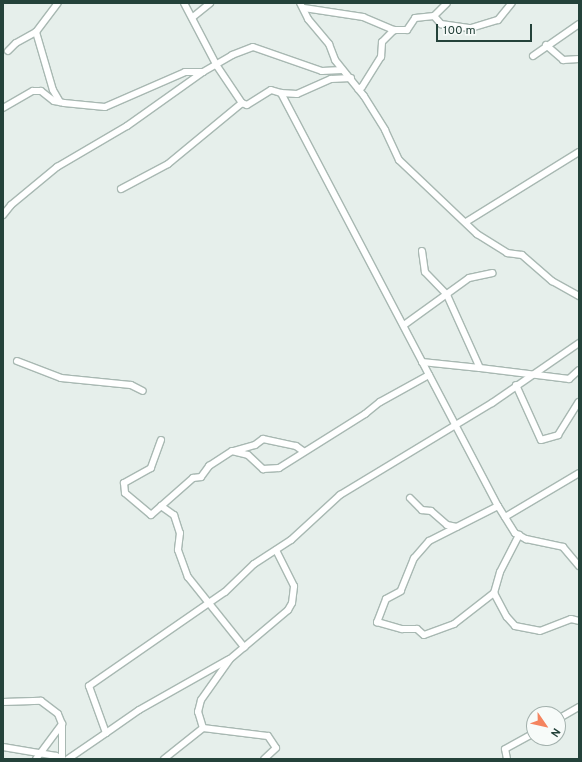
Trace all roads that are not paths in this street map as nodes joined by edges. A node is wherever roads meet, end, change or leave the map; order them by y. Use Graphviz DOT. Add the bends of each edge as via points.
graph roads {
  1 [pos="58,3"];
  2 [pos="184,3"];
  3 [pos="210,3"];
  4 [pos="447,3"];
  5 [pos="508,4"];
  6 [pos="302,6"];
  7 [pos="434,16"];
  8 [pos="193,17"];
  9 [pos="579,24"];
  10 [pos="394,30"];
  11 [pos="36,32"];
  12 [pos="546,45"];
  13 [pos="8,51"];
  14 [pos="533,56"];
  15 [pos="579,59"];
  16 [pos="217,66"];
  17 [pos="342,70"];
  18 [pos="203,72"];
  19 [pos="350,78"];
  20 [pos="358,88"];
  21 [pos="281,93"];
  22 [pos="60,102"];
  23 [pos="242,103"];
  24 [pos="3,108"];
  25 [pos="579,152"];
  26 [pos="121,189"];
  27 [pos="3,215"];
  28 [pos="466,222"];
  29 [pos="422,251"];
  30 [pos="492,273"];
  31 [pos="447,295"];
  32 [pos="579,296"];
  33 [pos="404,325"];
  34 [pos="579,343"];
  35 [pos="17,361"];
  36 [pos="422,362"];
  37 [pos="480,368"];
  38 [pos="579,370"];
  39 [pos="428,375"];
  40 [pos="533,376"];
  41 [pos="516,385"];
  42 [pos="143,391"];
  43 [pos="579,402"];
  44 [pos="456,422"];
  45 [pos="161,440"];
  46 [pos="232,451"];
  47 [pos="303,451"];
  48 [pos="579,473"];
  49 [pos="410,498"];
  50 [pos="161,506"];
  51 [pos="498,506"];
  52 [pos="505,517"];
  53 [pos="458,527"];
  54 [pos="519,535"];
  55 [pos="276,550"];
  56 [pos="579,565"];
  57 [pos="494,593"];
  58 [pos="207,603"];
  59 [pos="579,621"];
  60 [pos="244,647"];
  61 [pos="230,659"];
  62 [pos="3,702"];
  63 [pos="579,707"];
  64 [pos="566,714"];
  65 [pos="62,724"];
  66 [pos="203,728"];
  67 [pos="106,734"];
  68 [pos="526,737"];
  69 [pos="3,747"];
  70 [pos="40,752"];
  71 [pos="36,759"];
  72 [pos="59,759"];
  73 [pos="62,759"];
  74 [pos="68,759"];
  75 [pos="164,759"];
  76 [pos="264,759"];
  77 [pos="507,759"];
  1 -- 11 [label="street" via="52,15"];
  2 -- 8 [label="street"];
  3 -- 8 [label="street"];
  4 -- 7 [label="street"];
  5 -- 7 [label="street" via="498,20 471,28 441,24"];
  6 -- 10 [label="street" via="364,17"];
  6 -- 17 [label="street" via="308,19 329,44"];
  7 -- 10 [label="street" via="415,18 407,30"];
  8 -- 16 [label="street"];
  9 -- 12 [label="street"];
  10 -- 20 [label="street" via="382,42 381,57 362,88"];
  11 -- 13 [label="street" via="16,43"];
  11 -- 22 [label="street" via="53,90"];
  12 -- 14 [label="street"];
  12 -- 15 [label="street" via="563,60"];
  16 -- 17 [label="street" via="232,55 253,47 322,71"];
  16 -- 18 [label="street"];
  16 -- 23 [label="street"];
  17 -- 19 [label="street"];
  18 -- 22 [label="street" via="185,72 105,107"];
  18 -- 27 [label="street" via="127,126 58,167 11,205"];
  19 -- 20 [label="street"];
  19 -- 21 [label="street" via="331,79 297,94"];
  20 -- 28 [label="street" via="385,130 399,160"];
  21 -- 23 [label="street" via="271,90 247,105"];
  21 -- 33 [label="street"];
  22 -- 24 [label="street" via="41,91 33,91"];
  23 -- 26 [label="street" via="168,164"];
  25 -- 28 [label="street"];
  28 -- 32 [label="street" via="482,237 507,252 522,255 552,281"];
  29 -- 31 [label="street" via="425,272"];
  30 -- 31 [label="street" via="468,278"];
  31 -- 33 [label="street"];
  31 -- 37 [label="street"];
  33 -- 36 [label="street"];
  34 -- 40 [label="street"];
  35 -- 42 [label="street" via="61,378 131,385"];
  36 -- 37 [label="street"];
  36 -- 39 [label="street"];
  37 -- 40 [label="street"];
  38 -- 40 [label="street" via="569,379"];
  39 -- 44 [label="street"];
  39 -- 47 [label="street"];
  40 -- 41 [label="street"];
  41 -- 43 [label="street" via="541,440 558,435"];
  41 -- 44 [label="street"];
  44 -- 51 [label="street"];
  44 -- 55 [label="street" via="340,495"];
  45 -- 50 [label="street" via="151,468 124,483 125,493 151,515"];
  46 -- 47 [label="street" via="256,445 263,438 296,446"];
  46 -- 47 [label="street" via="248,455 268,470 285,465"];
  46 -- 50 [label="street" via="208,466 201,477 193,478"];
  48 -- 52 [label="street"];
  49 -- 53 [label="street" via="422,510 431,512 447,525"];
  50 -- 58 [label="street" via="174,515 180,534 178,550 188,577"];
  51 -- 52 [label="street"];
  51 -- 53 [label="street"];
  52 -- 54 [label="street"];
  53 -- 57 [label="street" via="429,541 414,558 401,591 386,599 377,622 402,630 417,629 424,635 454,624"];
  54 -- 56 [label="street" via="563,547"];
  54 -- 57 [label="street" via="500,572"];
  55 -- 58 [label="street" via="254,564 225,592"];
  55 -- 60 [label="street" via="294,586 292,603 288,610"];
  57 -- 59 [label="street" via="515,626 540,631 571,619"];
  58 -- 60 [label="street"];
  58 -- 67 [label="street" via="89,686"];
  60 -- 61 [label="street"];
  61 -- 66 [label="street" via="201,700 198,712"];
  61 -- 67 [label="street" via="139,710"];
  62 -- 65 [label="street" via="41,701 58,714"];
  63 -- 64 [label="street"];
  65 -- 70 [label="street"];
  65 -- 73 [label="street"];
  66 -- 75 [label="street"];
  66 -- 76 [label="street" via="268,736 276,748"];
  67 -- 74 [label="street"];
  68 -- 77 [label="street" via="505,749"];
  69 -- 70 [label="street"];
  70 -- 71 [label="street"];
  70 -- 72 [label="street"];
}
